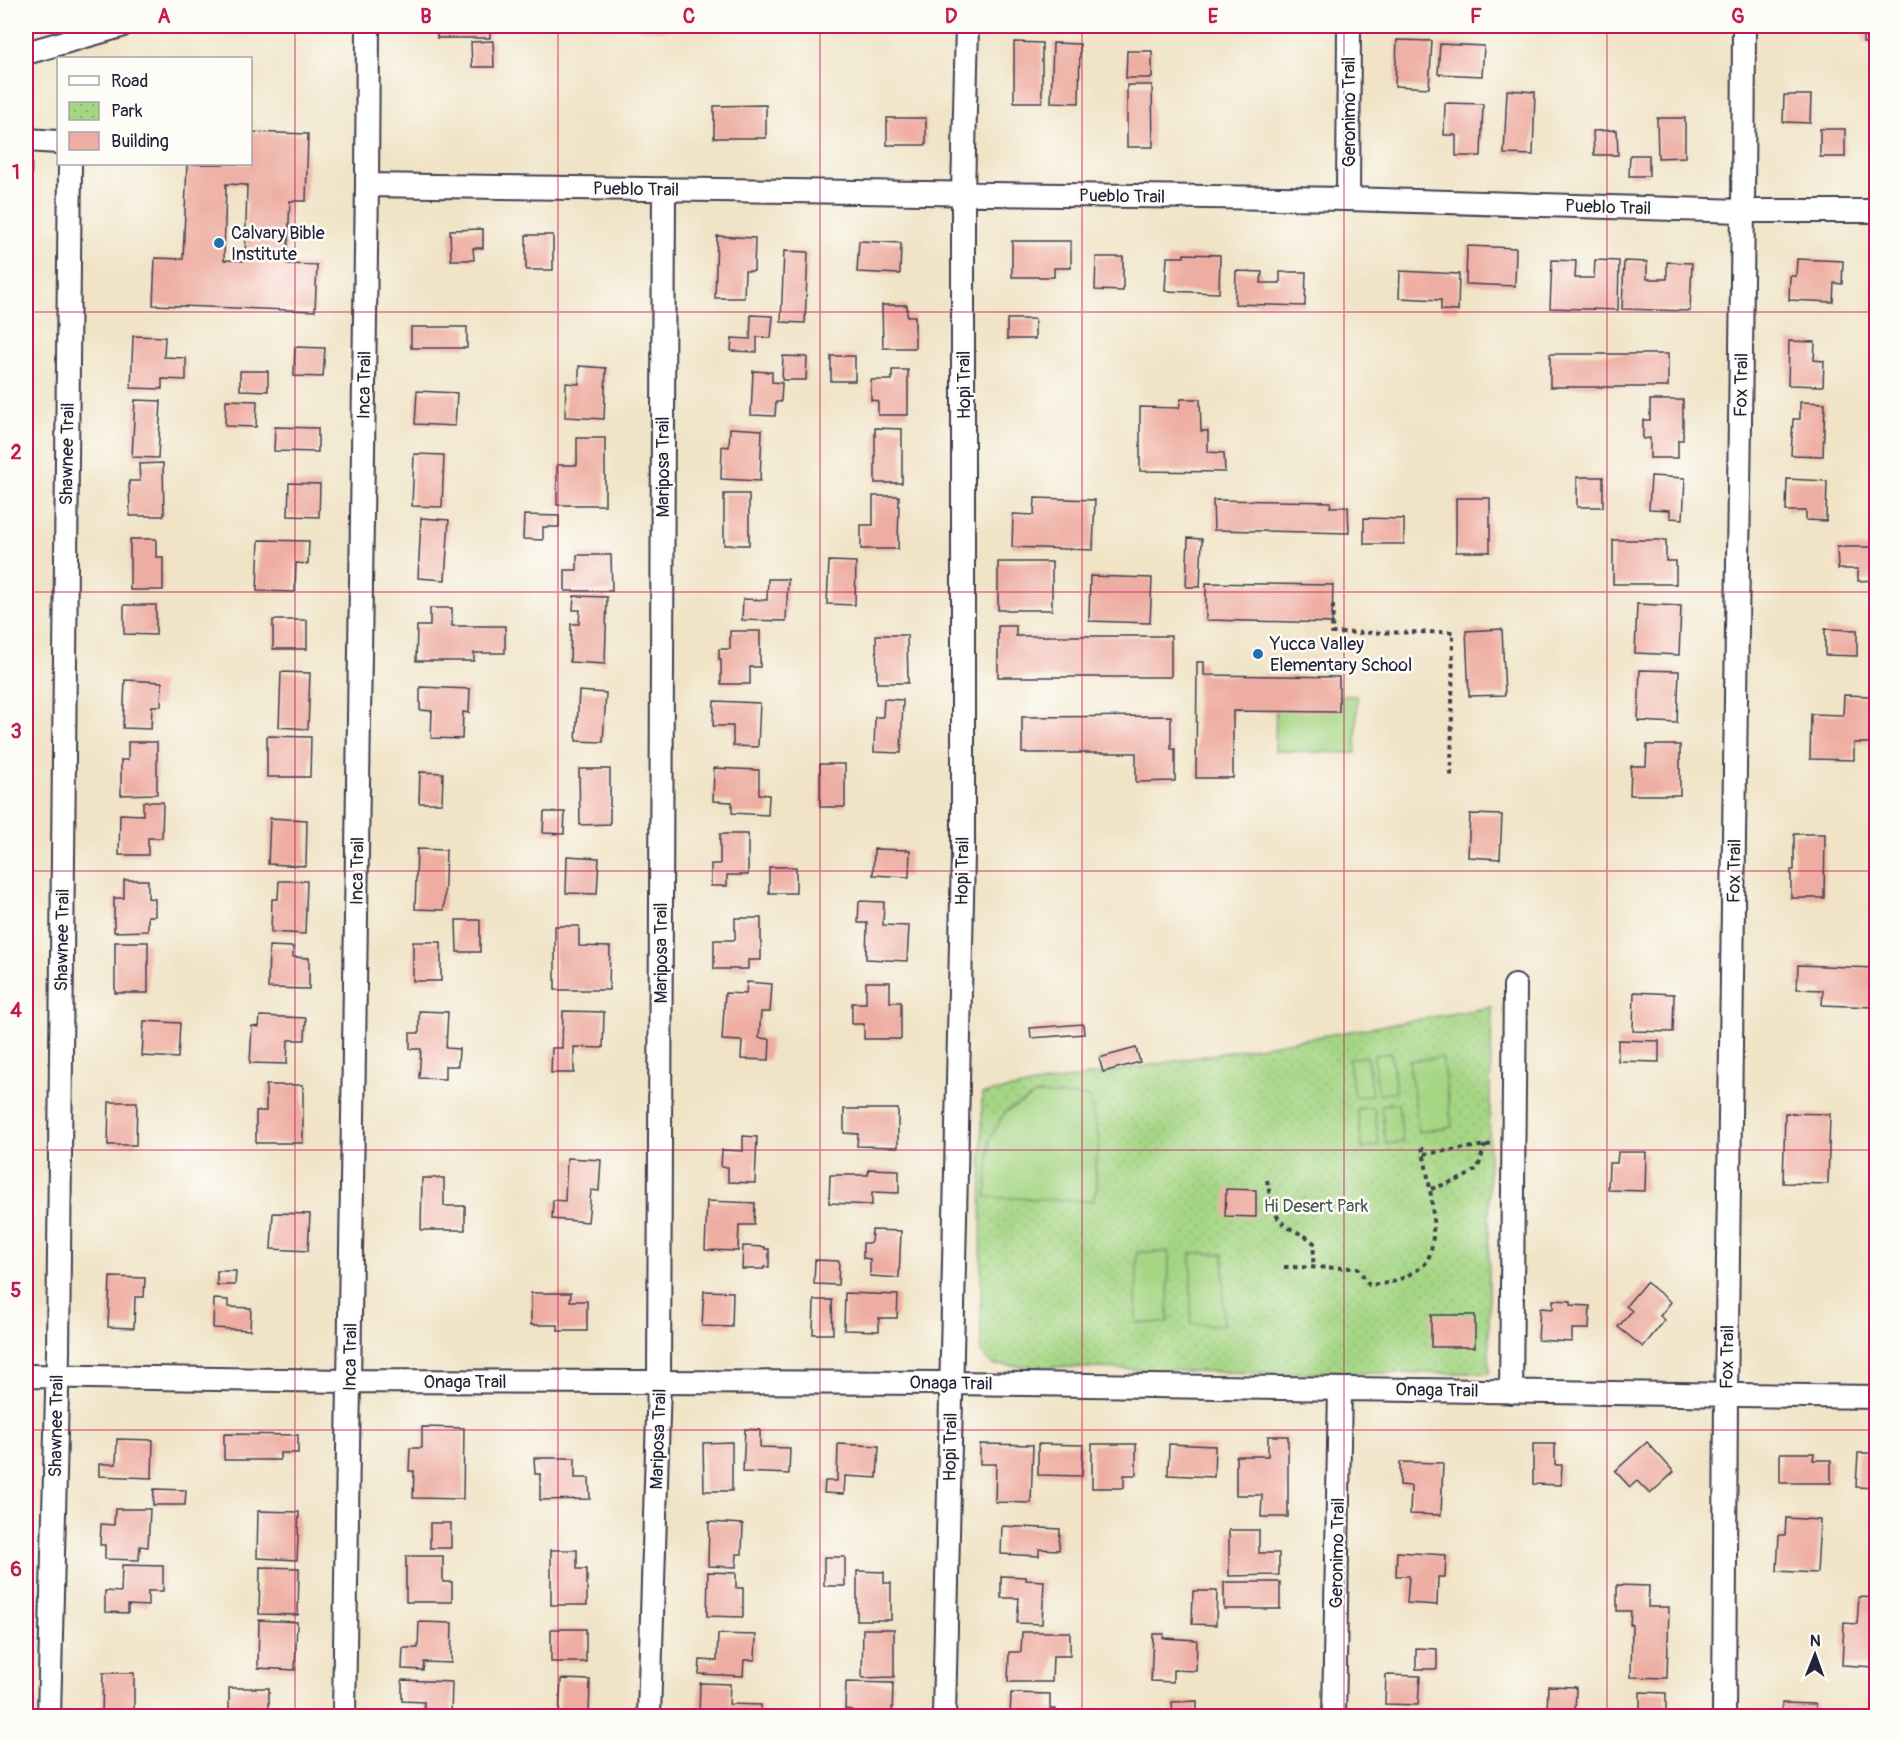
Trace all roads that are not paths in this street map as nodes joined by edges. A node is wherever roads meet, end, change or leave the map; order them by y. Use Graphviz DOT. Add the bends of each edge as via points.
graph roads {
  1 [pos="122,26"];
  2 [pos="368,26"];
  3 [pos="967,26"];
  4 [pos="1349,26"];
  5 [pos="1744,26"];
  6 [pos="68,50"];
  7 [pos="26,53"];
  8 [pos="26,140"];
  9 [pos="57,142"];
  10 [pos="70,165"];
  11 [pos="367,185"];
  12 [pos="664,189"];
  13 [pos="963,193"];
  14 [pos="1348,199"];
  15 [pos="1876,211"];
  16 [pos="1743,212"];
  17 [pos="1515,986"];
  18 [pos="26,1376"];
  19 [pos="58,1377"];
  20 [pos="349,1381"];
  21 [pos="659,1382"];
  22 [pos="952,1383"];
  23 [pos="1340,1389"];
  24 [pos="1511,1392"];
  25 [pos="1726,1395"];
  26 [pos="1876,1397"];
  27 [pos="50,1716"];
  28 [pos="344,1716"];
  29 [pos="650,1716"];
  30 [pos="944,1716"];
  31 [pos="1334,1716"];
  32 [pos="1724,1716"];
  1 -- 6 [label="street"];
  2 -- 11 [label="street, Inca Trail"];
  3 -- 13 [label="street, Hopi Trail"];
  4 -- 14 [label="street, Geronimo Trail"];
  5 -- 16 [label="street, Fox Trail"];
  6 -- 7 [label="street"];
  8 -- 9 [label="street"];
  10 -- 19 [label="street, Shawnee Trail"];
  11 -- 12 [label="street, Pueblo Trail"];
  11 -- 20 [label="street, Inca Trail"];
  12 -- 13 [label="street, Pueblo Trail"];
  12 -- 21 [label="street, Mariposa Trail"];
  13 -- 14 [label="street, Pueblo Trail"];
  13 -- 22 [label="street, Hopi Trail" via="963,842"];
  14 -- 16 [label="street, Pueblo Trail"];
  15 -- 16 [label="street, Pueblo Trail"];
  16 -- 25 [label="street, Fox Trail"];
  17 -- 24 [label="street"];
  18 -- 19 [label="street, Onaga Trail"];
  19 -- 20 [label="street, Onaga Trail"];
  19 -- 27 [label="street, Shawnee Trail"];
  20 -- 21 [label="street, Onaga Trail"];
  20 -- 28 [label="street, Inca Trail"];
  21 -- 22 [label="street, Onaga Trail"];
  21 -- 29 [label="street, Mariposa Trail"];
  22 -- 23 [label="street, Onaga Trail"];
  22 -- 30 [label="street, Hopi Trail"];
  23 -- 24 [label="street, Onaga Trail"];
  23 -- 31 [label="street, Geronimo Trail"];
  24 -- 25 [label="street, Onaga Trail"];
  25 -- 26 [label="street, Onaga Trail"];
  25 -- 32 [label="street, Fox Trail"];
}
